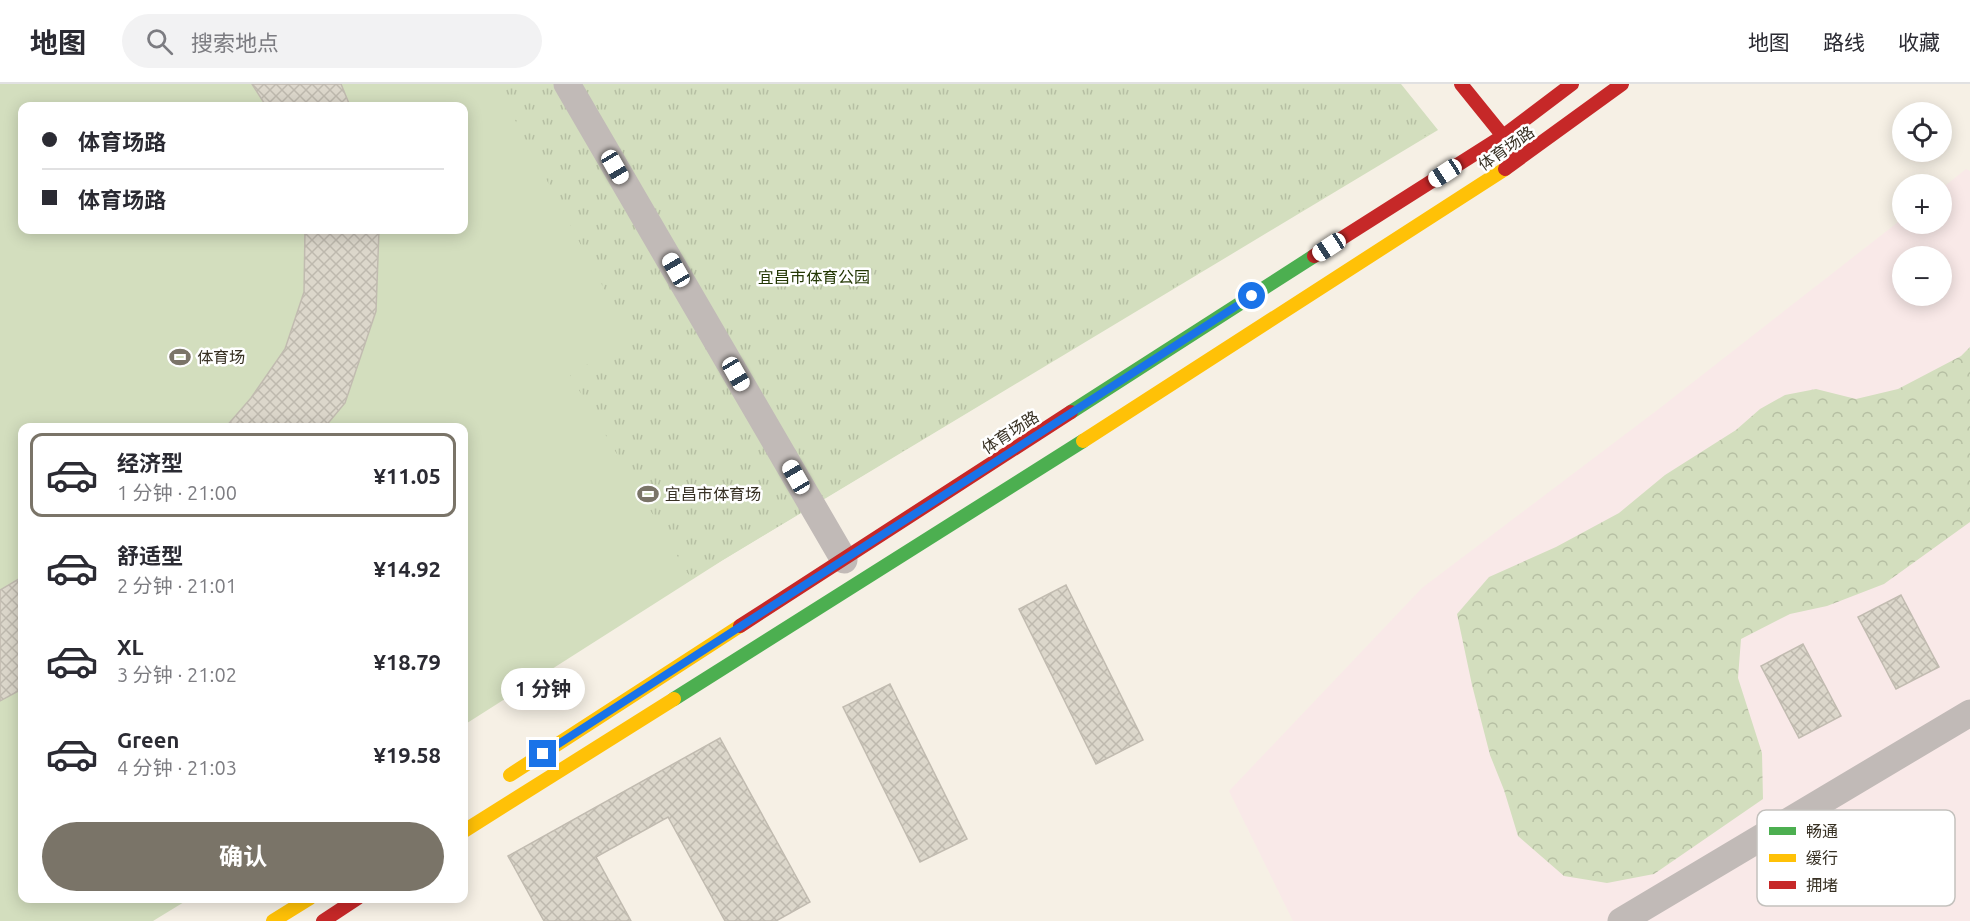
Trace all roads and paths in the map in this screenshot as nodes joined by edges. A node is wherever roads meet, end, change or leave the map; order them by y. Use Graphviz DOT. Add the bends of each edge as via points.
graph roads {
  1 [pos="567,84"];
  2 [pos="1461,84"];
  3 [pos="1572,84"];
  4 [pos="1622,84"];
  5 [pos="1503,136"];
  6 [pos="1518,161"];
  7 [pos="844,560"];
  8 [pos="1970,713"];
  9 [pos="503,779"];
  10 [pos="1807,810"];
  11 [pos="468,828"];
  12 [pos="1757,840"];
  13 [pos="302,903"];
  14 [pos="350,903"];
  15 [pos="273,921"];
  16 [pos="323,921"];
  17 [pos="1621,921"];
  1 -- 7 [label="street"];
  2 -- 5 [label="main road"];
  3 -- 5 [label="main road, 体育场路"];
  4 -- 6 [label="main road, 体育场路"];
  5 -- 6 [label="main road"];
  5 -- 7 [label="main road, 体育场路"];
  6 -- 11 [label="main road, 体育场路"];
  7 -- 9 [label="main road, 体育场路"];
  8 -- 10 [label="street"];
  12 -- 17 [label="street"];
  13 -- 15 [label="main road"];
  14 -- 16 [label="main road"];
}
